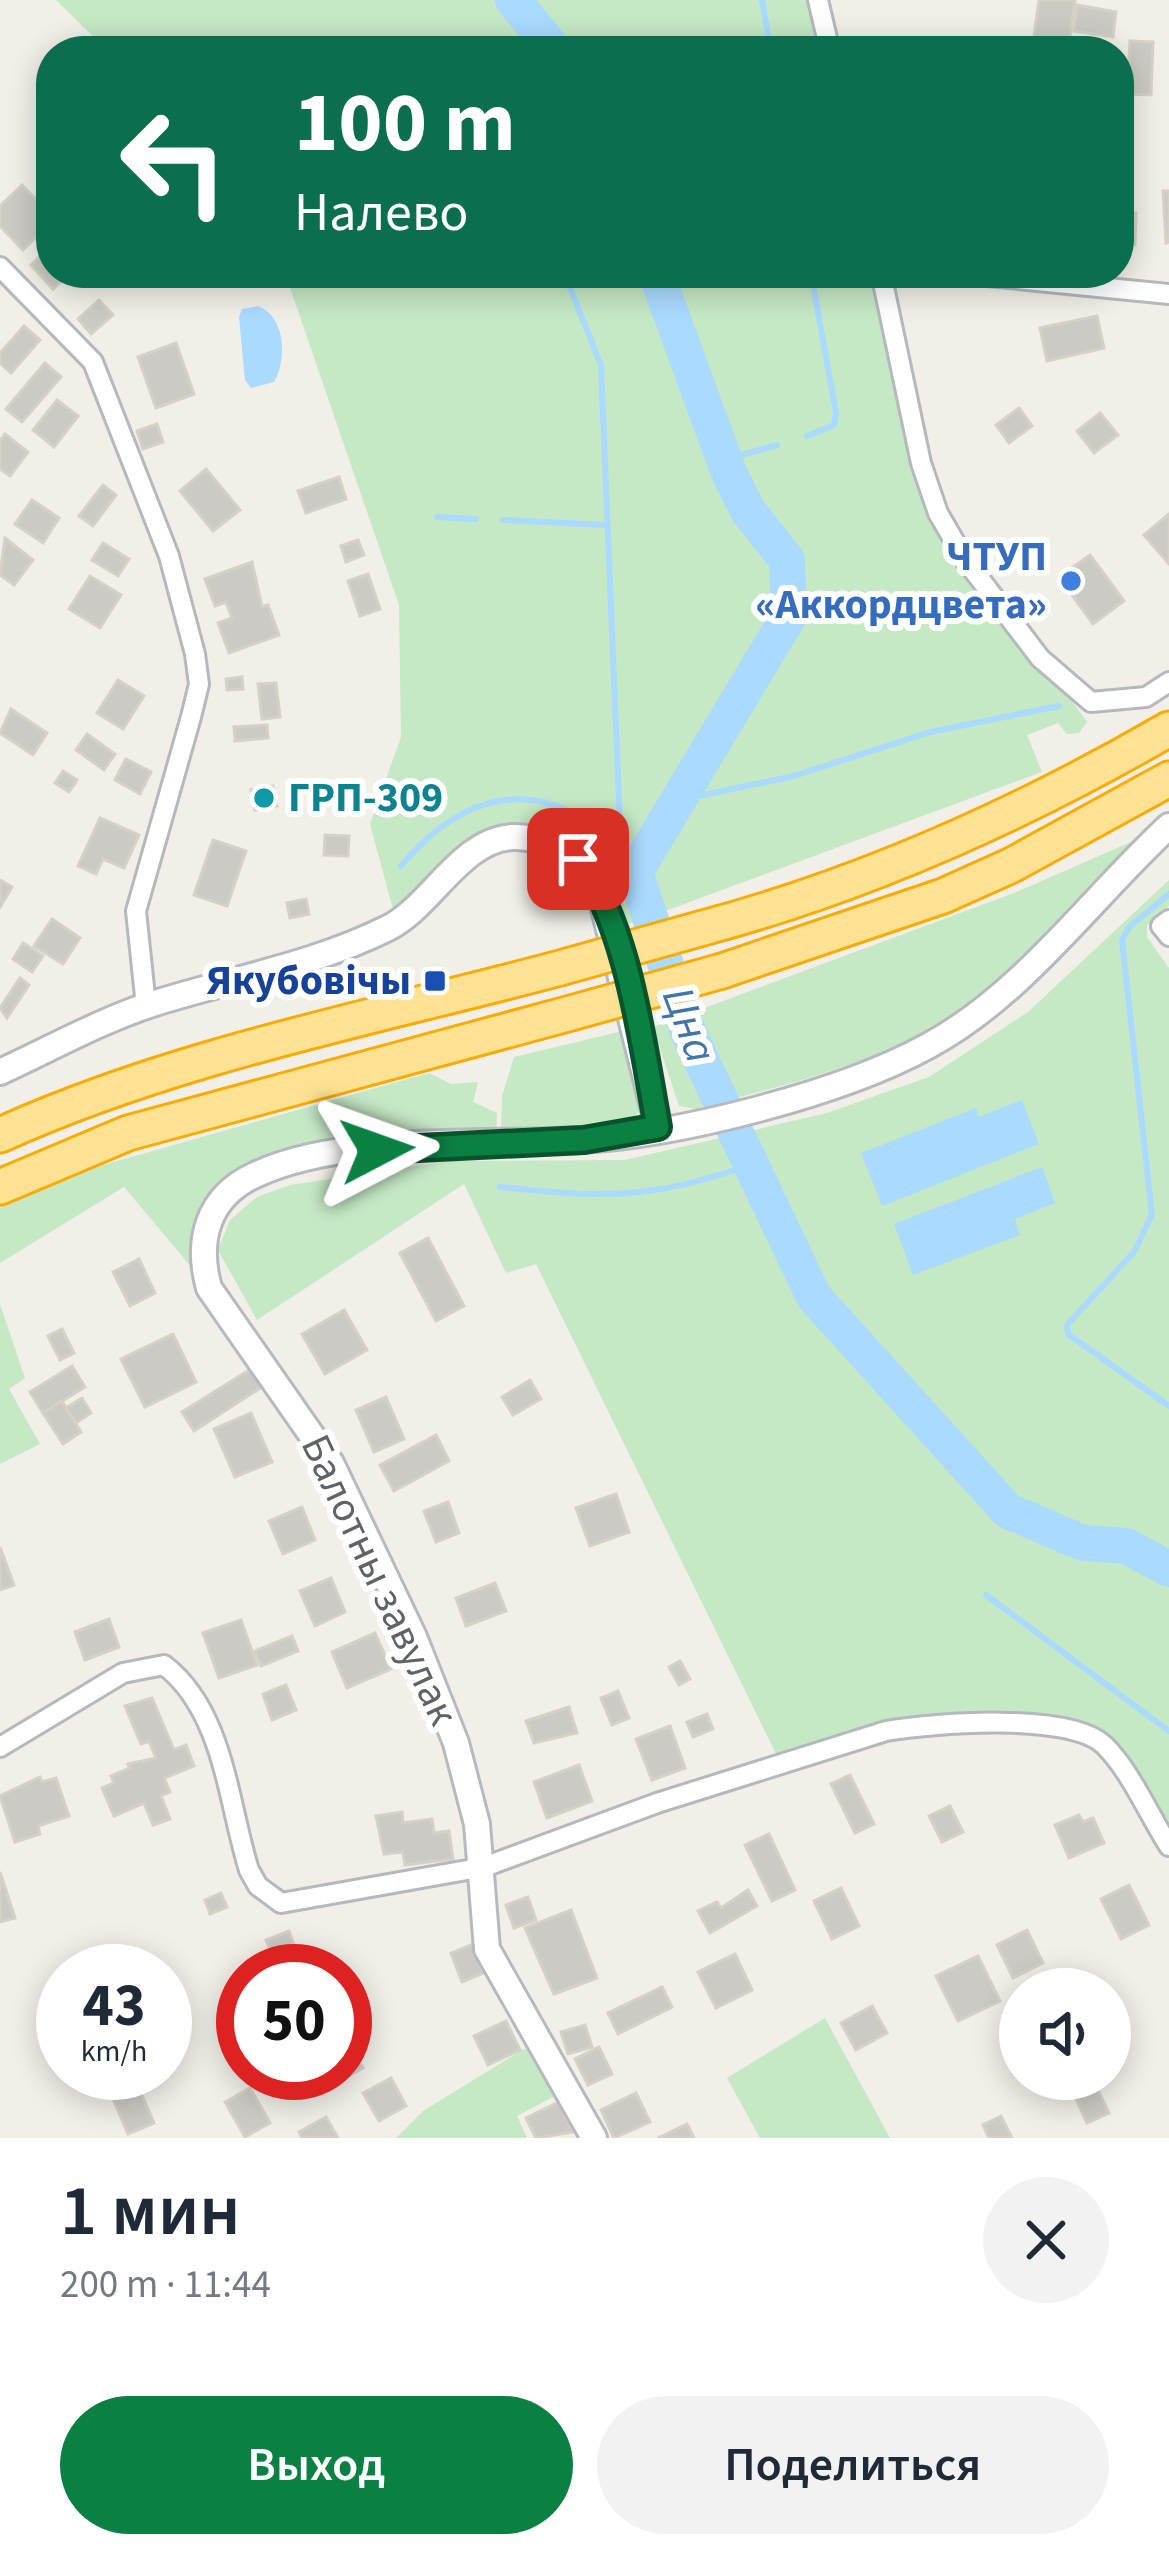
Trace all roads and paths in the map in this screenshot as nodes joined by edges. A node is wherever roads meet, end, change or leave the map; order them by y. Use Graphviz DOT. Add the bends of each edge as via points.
graph roads {
  1 [pos="818,0"];
  2 [pos="826,36"];
  3 [pos="0,267"];
  4 [pos="884,288"];
  5 [pos="1108,288"];
  6 [pos="1169,294"];
  7 [pos="1169,682"];
  8 [pos="1169,729"];
  9 [pos="1169,779"];
  10 [pos="1169,826"];
  11 [pos="1169,920"];
  12 [pos="1169,936"];
  13 [pos="146,1006"];
  14 [pos="0,1072"];
  15 [pos="658,1127"];
  16 [pos="0,1135"];
  17 [pos="0,1186"];
  18 [pos="0,1747"];
  19 [pos="1169,1846"];
  20 [pos="484,1867"];
  21 [pos="594,2138"];
  1 -- 2 [label="street"];
  3 -- 13 [label="street" via="92,362 170,556 195,654 199,684 136,911"];
  4 -- 7 [label="street" via="938,513 994,600 1040,658 1091,702 1146,697"];
  5 -- 6 [label="street"];
  8 -- 16 [label="highway, bridge" via="1012,814 872,872 703,928 166,1073"];
  9 -- 17 [label="highway, bridge" via="943,896 722,971 128,1133"];
  10 -- 15 [label="main road, Балотны завулак" via="961,1026 887,1065 762,1106"];
  11 -- 12 [label="street" via="1161,926"];
  13 -- 14 [label="main road"];
  13 -- 15 [label="main road" via="348,948 397,923 470,856 511,837 545,843 578,859 598,885"];
  15 -- 20 [label="main road, Балотны завулак" via="584,1140 352,1152 280,1166 234,1187 201,1240 208,1288 331,1463 414,1637 456,1743"];
  18 -- 20 [label="street" via="123,1673 164,1664 180,1676 211,1732 249,1870 281,1903"];
  19 -- 20 [label="street" via="1106,1747 1089,1734 924,1725 781,1764"];
  20 -- 21 [label="main road, Балотны завулак" via="487,1949"];
}
